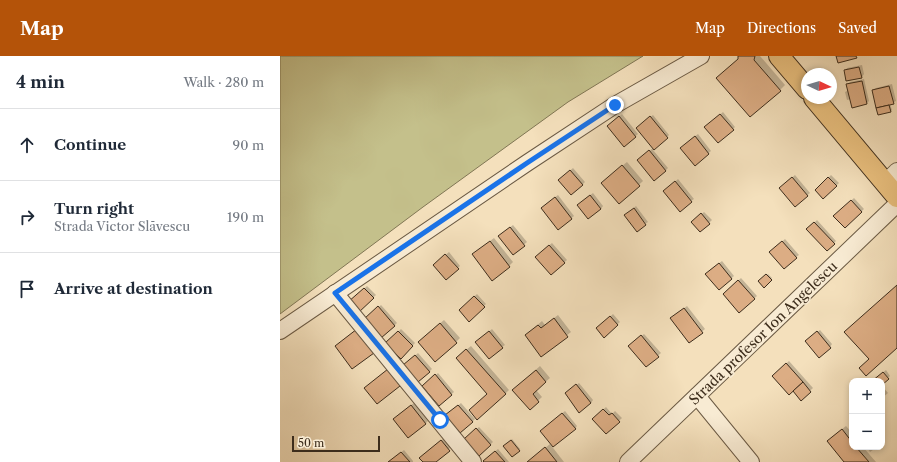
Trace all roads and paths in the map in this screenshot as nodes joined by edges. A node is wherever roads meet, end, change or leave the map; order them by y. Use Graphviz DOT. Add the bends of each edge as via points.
graph roads {
  1 [pos="701,56"];
  2 [pos="779,56"];
  3 [pos="801,82"];
  4 [pos="820,104"];
  5 [pos="893,183"];
  6 [pos="897,204"];
  7 [pos="335,293"];
  8 [pos="280,331"];
  9 [pos="696,396"];
  10 [pos="473,462"];
  11 [pos="628,462"];
  12 [pos="751,462"];
  1 -- 7 [label="street" via="615,105"];
  2 -- 3 [label="main road"];
  4 -- 5 [label="main road"];
  6 -- 9 [label="street, Strada profesor Ion Angelescu"];
  7 -- 8 [label="street"];
  7 -- 10 [label="street"];
  9 -- 11 [label="street, Strada profesor Ion Angelescu"];
  9 -- 12 [label="street"];
}
